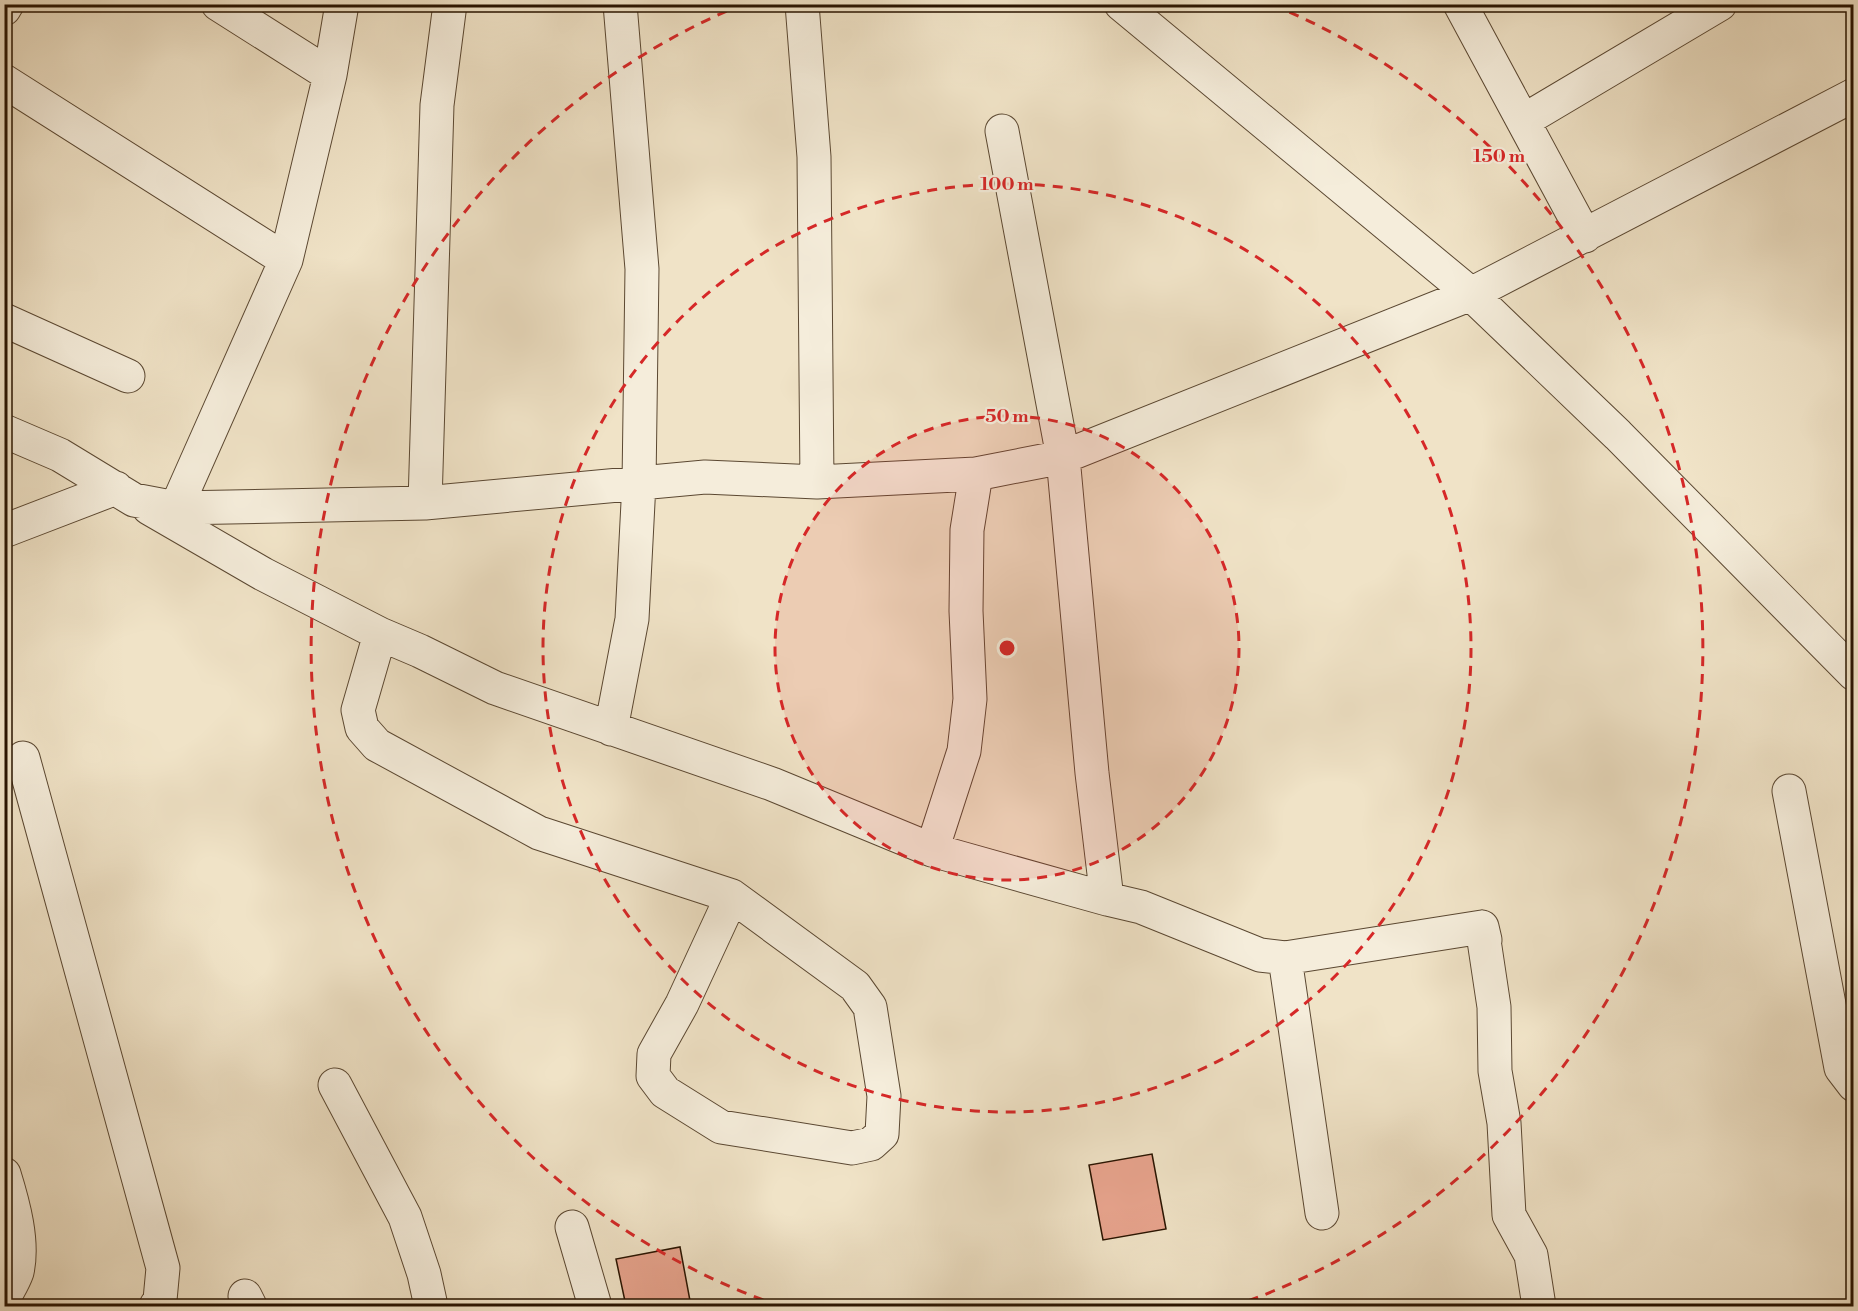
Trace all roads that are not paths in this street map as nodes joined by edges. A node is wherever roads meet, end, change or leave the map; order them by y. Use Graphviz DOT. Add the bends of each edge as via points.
graph roads {
  1 [pos="7,4"];
  2 [pos="219,4"];
  3 [pos="342,4"];
  4 [pos="450,4"];
  5 [pos="620,4"];
  6 [pos="802,4"];
  7 [pos="1121,4"];
  8 [pos="1460,4"];
  9 [pos="1720,4"];
  10 [pos="4,9"];
  11 [pos="330,75"];
  12 [pos="4,81"];
  13 [pos="1854,95"];
  14 [pos="1522,121"];
  15 [pos="1002,131"];
  16 [pos="1585,236"];
  17 [pos="286,260"];
  18 [pos="1471,294"];
  19 [pos="4,320"];
  20 [pos="128,376"];
  21 [pos="4,431"];
  22 [pos="1063,457"];
  23 [pos="976,474"];
  24 [pos="817,482"];
  25 [pos="639,483"];
  26 [pos="125,494"];
  27 [pos="425,503"];
  28 [pos="176,508"];
  29 [pos="4,531"];
  30 [pos="380,634"];
  31 [pos="1854,674"];
  32 [pos="611,729"];
  33 [pos="23,758"];
  34 [pos="1789,791"];
  35 [pos="932,850"];
  36 [pos="732,896"];
  37 [pos="1107,899"];
  38 [pos="1285,958"];
  39 [pos="335,1085"];
  40 [pos="1854,1085"];
  41 [pos="4,1174"];
  42 [pos="1322,1213"];
  43 [pos="572,1227"];
  44 [pos="4,1298"];
  45 [pos="156,1306"];
  46 [pos="431,1306"];
  47 [pos="596,1306"];
  48 [pos="1539,1306"];
  1 -- 10 [label="street"];
  2 -- 11 [label="street"];
  3 -- 11 [label="street"];
  4 -- 27 [label="street" via="437,105"];
  5 -- 25 [label="street" via="642,269"];
  6 -- 24 [label="street" via="814,157"];
  7 -- 18 [label="street"];
  8 -- 14 [label="street"];
  9 -- 14 [label="street"];
  11 -- 17 [label="street"];
  12 -- 17 [label="street"];
  13 -- 16 [label="street"];
  14 -- 16 [label="street"];
  15 -- 22 [label="street"];
  16 -- 18 [label="street"];
  17 -- 28 [label="street"];
  18 -- 22 [label="street"];
  18 -- 31 [label="street" via="1618,435"];
  19 -- 20 [label="street"];
  21 -- 26 [label="street" via="60,455"];
  22 -- 23 [label="street"];
  22 -- 37 [label="street"];
  23 -- 24 [label="street"];
  23 -- 35 [label="street" via="967,530 970,699 964,751"];
  24 -- 25 [label="street" via="705,477"];
  25 -- 27 [label="street"];
  25 -- 32 [label="street" via="632,619"];
  26 -- 28 [label="street"];
  26 -- 29 [label="street"];
  26 -- 30 [label="street" via="263,574"];
  27 -- 28 [label="street"];
  30 -- 32 [label="street" via="495,688"];
  30 -- 36 [label="street" via="358,710 362,728 377,745 539,833"];
  32 -- 35 [label="street" via="772,784"];
  33 -- 45 [label="street" via="163,1268"];
  34 -- 40 [label="street" via="1841,1068"];
  35 -- 37 [label="street"];
  36 -- 36 [label="street" via="654,1054 652,1076 665,1092 721,1127 852,1148 871,1144 882,1134 884,1096 870,1007 855,986"];
  37 -- 38 [label="street" via="1142,907 1260,955"];
  38 -- 42 [label="street"];
  38 -- 48 [label="street" via="1484,934 1494,1007 1495,1071 1504,1123 1509,1215 1531,1255"];
  39 -- 46 [label="street" via="405,1217"];
  41 -- 44 [label="street" via="18,1242 17,1272"];
  43 -- 47 [label="street"];
}
